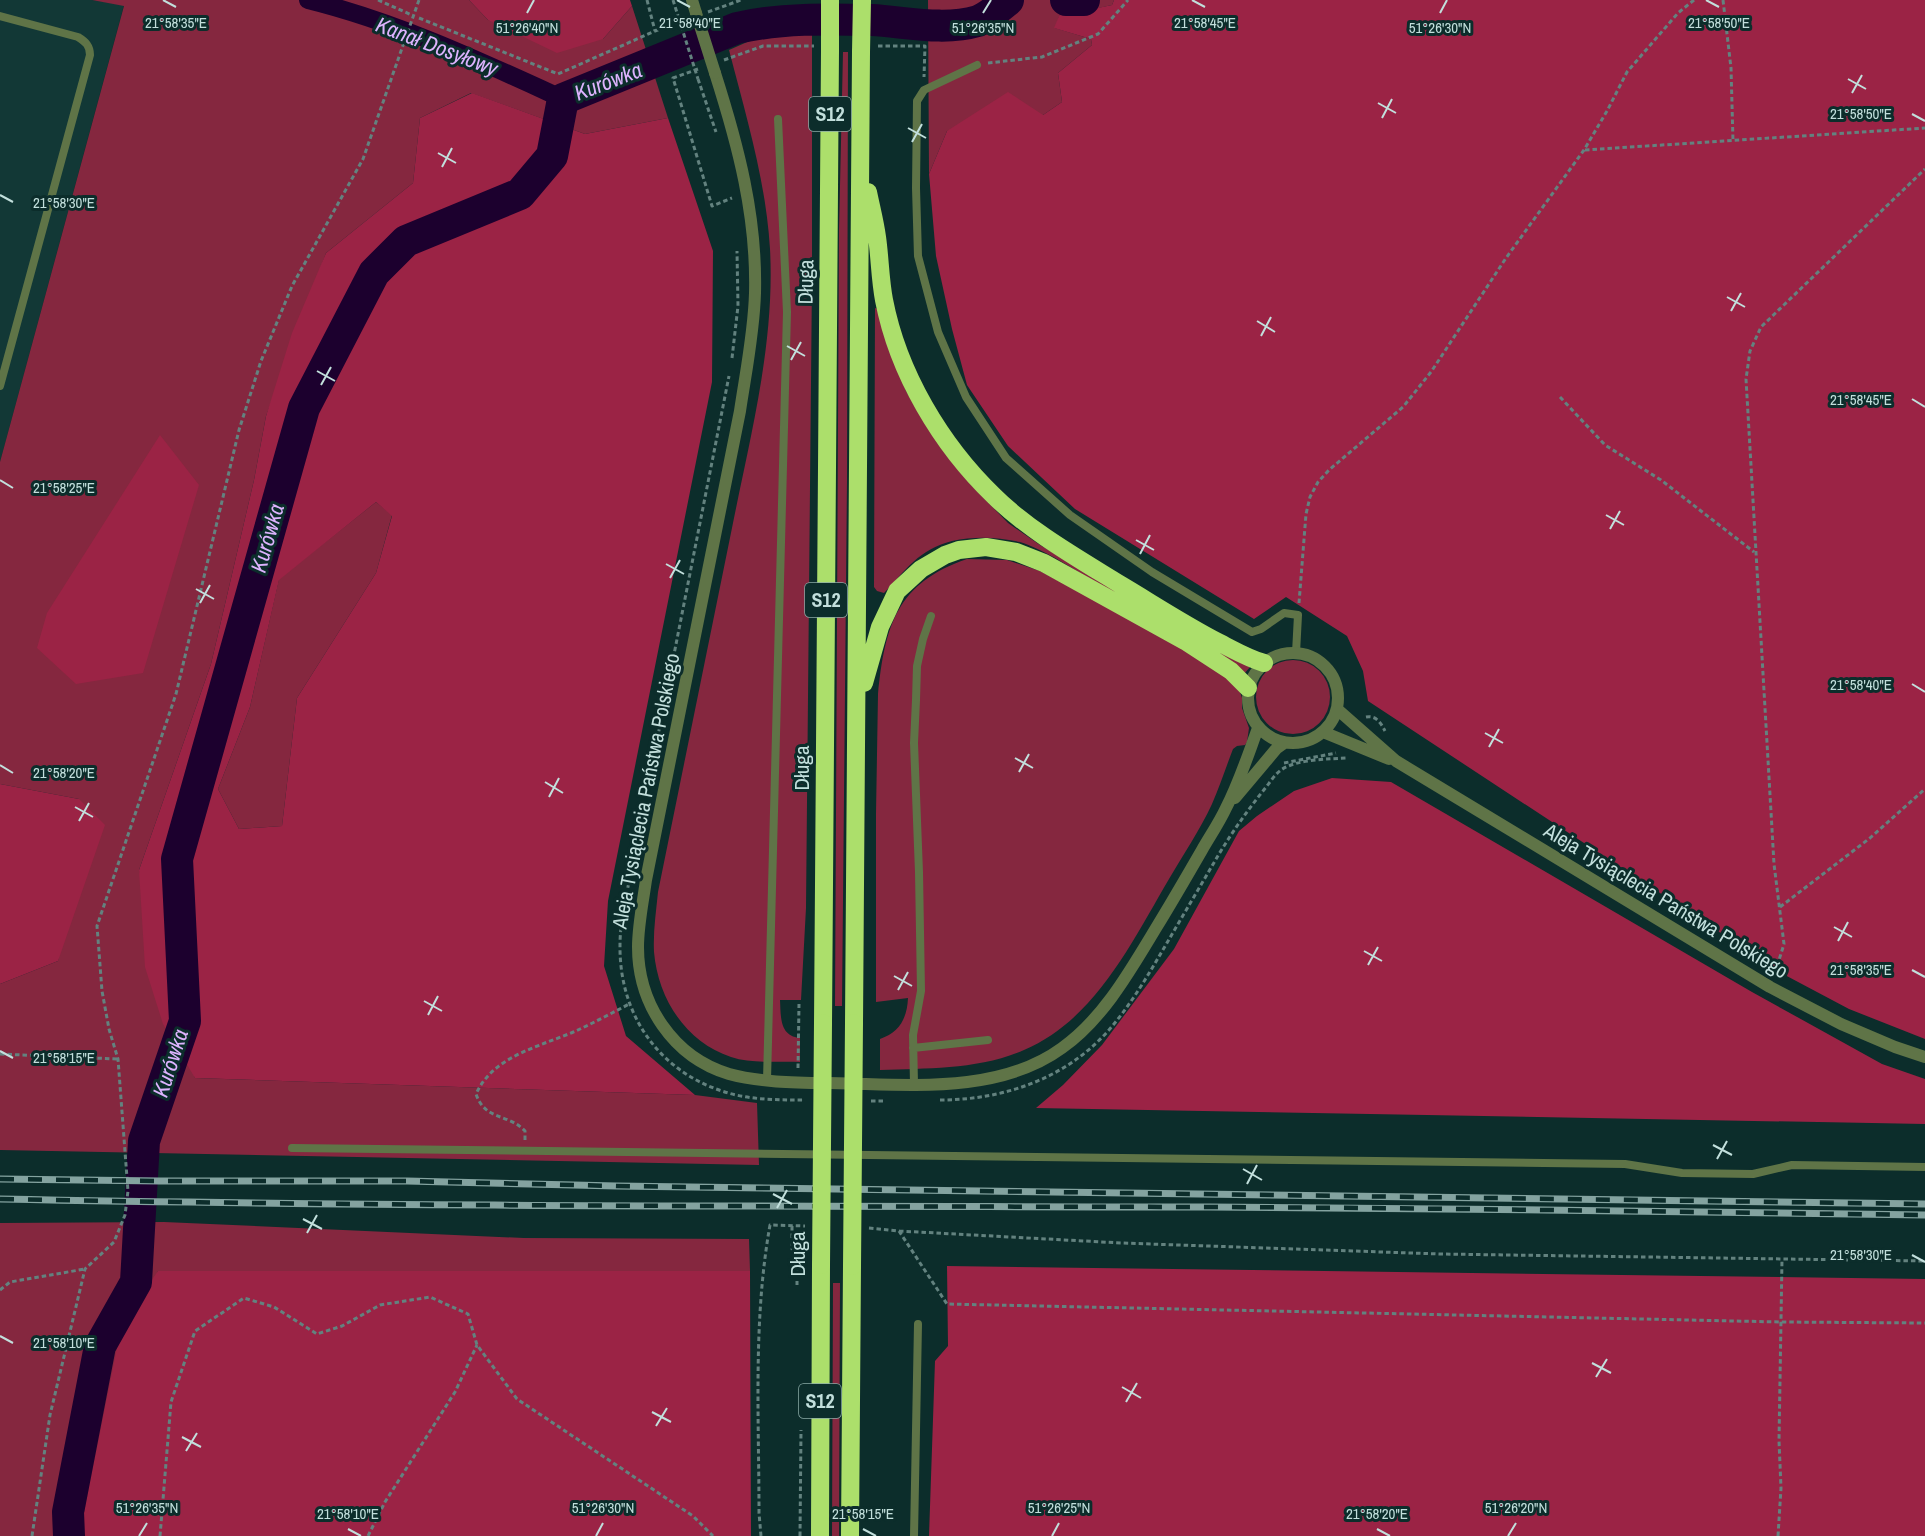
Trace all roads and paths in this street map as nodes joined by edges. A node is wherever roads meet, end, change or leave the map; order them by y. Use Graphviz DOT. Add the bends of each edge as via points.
graph roads {
  1 [pos="378,0"];
  2 [pos="419,0"];
  3 [pos="647,0"];
  4 [pos="673,0"];
  5 [pos="692,0"];
  6 [pos="830,0"];
  7 [pos="862,0"];
  8 [pos="1128,0"];
  9 [pos="1694,0"];
  10 [pos="1723,0"];
  11 [pos="0,16"];
  12 [pos="414,16"];
  13 [pos="419,18"];
  14 [pos="977,65"];
  15 [pos="673,78"];
  16 [pos="698,79"];
  17 [pos="778,119"];
  18 [pos="1925,128"];
  19 [pos="1733,141"];
  20 [pos="1584,150"];
  21 [pos="861,152"];
  22 [pos="1925,169"];
  23 [pos="732,198"];
  24 [pos="0,386"];
  25 [pos="1560,397"];
  26 [pos="1755,553"];
  27 [pos="1298,615"];
  28 [pos="931,616"];
  29 [pos="1296,652"];
  30 [pos="1264,663"];
  31 [pos="1248,688"];
  32 [pos="1337,709"];
  33 [pos="856,711"];
  34 [pos="1258,728"];
  35 [pos="1323,732"];
  36 [pos="1347,742"];
  37 [pos="1284,743"];
  38 [pos="1396,761"];
  39 [pos="1278,767"];
  40 [pos="1925,789"];
  41 [pos="1226,808"];
  42 [pos="1780,907"];
  43 [pos="1770,987"];
  44 [pos="646,996"];
  45 [pos="804,1023"];
  46 [pos="988,1040"];
  47 [pos="914,1048"];
  48 [pos="0,1054"];
  49 [pos="1925,1057"];
  50 [pos="118,1059"];
  51 [pos="798,1071"];
  52 [pos="767,1080"];
  53 [pos="914,1084"];
  54 [pos="292,1148"];
  55 [pos="525,1151"];
  56 [pos="1925,1167"];
  57 [pos="792,1226"];
  58 [pos="815,1227"];
  59 [pos="862,1228"];
  60 [pos="899,1231"];
  61 [pos="1782,1259"];
  62 [pos="1925,1261"];
  63 [pos="85,1269"];
  64 [pos="797,1285"];
  65 [pos="0,1290"];
  66 [pos="1781,1322"];
  67 [pos="1925,1323"];
  68 [pos="918,1324"];
  69 [pos="477,1345"];
  70 [pos="32,1536"];
  71 [pos="160,1536"];
  72 [pos="368,1536"];
  73 [pos="713,1536"];
  74 [pos="761,1536"];
  75 [pos="820,1536"];
  76 [pos="850,1536"];
  77 [pos="914,1536"];
  78 [pos="1778,1536"];
  1 -- 12 [label="path"];
  2 -- 12 [label="path"];
  3 -- 13 [label="path" via="655,32 558,74"];
  4 -- 16 [label="path, bridge"];
  5 -- 44 [label="street, Aleja Tysiąclecia Państwa Polskiego, bridge" via="739,150 751,214 753,324 740,411 644,892 638,945"];
  6 -- 75 [label="highway, Długa / S12, bridge"];
  7 -- 21 [label="highway, S12, bridge"];
  8 -- 14 [label="path" via="1098,34 1042,57"];
  9 -- 20 [label="path" via="1627,72"];
  10 -- 19 [label="path" via="1731,68"];
  11 -- 24 [label="lane" via="78,37 90,48 90,55"];
  12 -- 50 [label="path" via="363,159 292,286 261,360 239,430 176,694 97,926 102,991"];
  14 -- 27 [label="lane" via="924,90 917,102 918,256 938,332 966,397 1006,458 1070,515 1152,572 1252,632 1284,613"];
  15 -- 23 [label="path" via="712,206"];
  17 -- 52 [label="lane" via="787,312"];
  18 -- 19 [label="path"];
  19 -- 20 [label="path"];
  20 -- 27 [label="path" via="1403,407 1318,482 1306,514"];
  21 -- 30 [label="highway" via="884,300 893,333 920,397 956,454 994,497 1060,547 1202,634"];
  21 -- 33 [label="highway, S12"];
  22 -- 26 [label="path" via="1761,327 1750,351 1746,380"];
  25 -- 26 [label="path" via="1605,445 1661,480"];
  26 -- 42 [label="path" via="1773,864"];
  27 -- 29 [label="lane"];
  28 -- 47 [label="lane" via="917,666 915,700 921,991"];
  29 -- 30 [label="street"];
  29 -- 32 [label="street" via="1317,659 1333,676"];
  30 -- 31 [label="street"];
  31 -- 33 [label="highway" via="1231,671 1185,641 1044,563 1009,550 986,547 945,555 921,569 897,591 876,637"];
  31 -- 34 [label="street" via="1248,709"];
  32 -- 35 [label="street"];
  32 -- 38 [label="street, Aleja Tysiąclecia Państwa Polskiego"];
  33 -- 76 [label="highway, S12, bridge"];
  34 -- 37 [label="street"];
  34 -- 41 [label="street, Aleja Tysiąclecia Państwa Polskiego"];
  35 -- 36 [label="street, Aleja Tysiąclecia Państwa Polskiego"];
  35 -- 37 [label="street" via="1311,740"];
  36 -- 38 [label="street, Aleja Tysiąclecia Państwa Polskiego"];
  36 -- 39 [label="path" via="1335,754 1293,760"];
  37 -- 41 [label="street, Aleja Tysiąclecia Państwa Polskiego"];
  38 -- 43 [label="street, Aleja Tysiąclecia Państwa Polskiego"];
  40 -- 42 [label="path" via="1870,838"];
  41 -- 53 [label="street, Aleja Tysiąclecia Państwa Polskiego" via="1132,967 1103,1008 1070,1042 1040,1061 1000,1076 963,1083"];
  42 -- 43 [label="path" via="1784,944"];
  43 -- 49 [label="street, Aleja Tysiąclecia Państwa Polskiego" via="1841,1024"];
  44 -- 52 [label="street, Aleja Tysiąclecia Państwa Polskiego" via="659,1022 692,1056 730,1074"];
  44 -- 55 [label="path" via="500,1064 482,1083 476,1094 480,1105 489,1113 518,1123 525,1131"];
  45 -- 51 [label="path" via="804,1004 799,1004"];
  46 -- 47 [label="lane"];
  47 -- 53 [label="lane"];
  48 -- 50 [label="path"];
  50 -- 63 [label="path" via="128,1191 125,1215 114,1242"];
  52 -- 53 [label="street, Aleja Tysiąclecia Państwa Polskiego"];
  54 -- 55 [label="lane"];
  55 -- 56 [label="lane" via="1625,1164 1682,1173 1753,1174 1792,1165"];
  57 -- 58 [label="path"];
  57 -- 64 [label="path" via="792,1249 797,1249"];
  57 -- 74 [label="path" via="770,1225 764,1255 758,1330"];
  59 -- 60 [label="path"];
  60 -- 61 [label="path" via="1428,1253"];
  60 -- 66 [label="path" via="947,1304"];
  61 -- 62 [label="path"];
  61 -- 66 [label="path"];
  63 -- 65 [label="path" via="10,1282"];
  63 -- 70 [label="path" via="50,1415"];
  66 -- 67 [label="path"];
  66 -- 78 [label="path"];
  68 -- 77 [label="lane"];
  69 -- 71 [label="path" via="468,1314 430,1297 380,1305 342,1326 316,1334 274,1307 244,1298 195,1331 171,1402"];
  69 -- 72 [label="path" via="455,1392 385,1502"];
  69 -- 73 [label="path" via="517,1399 693,1516"];
}
